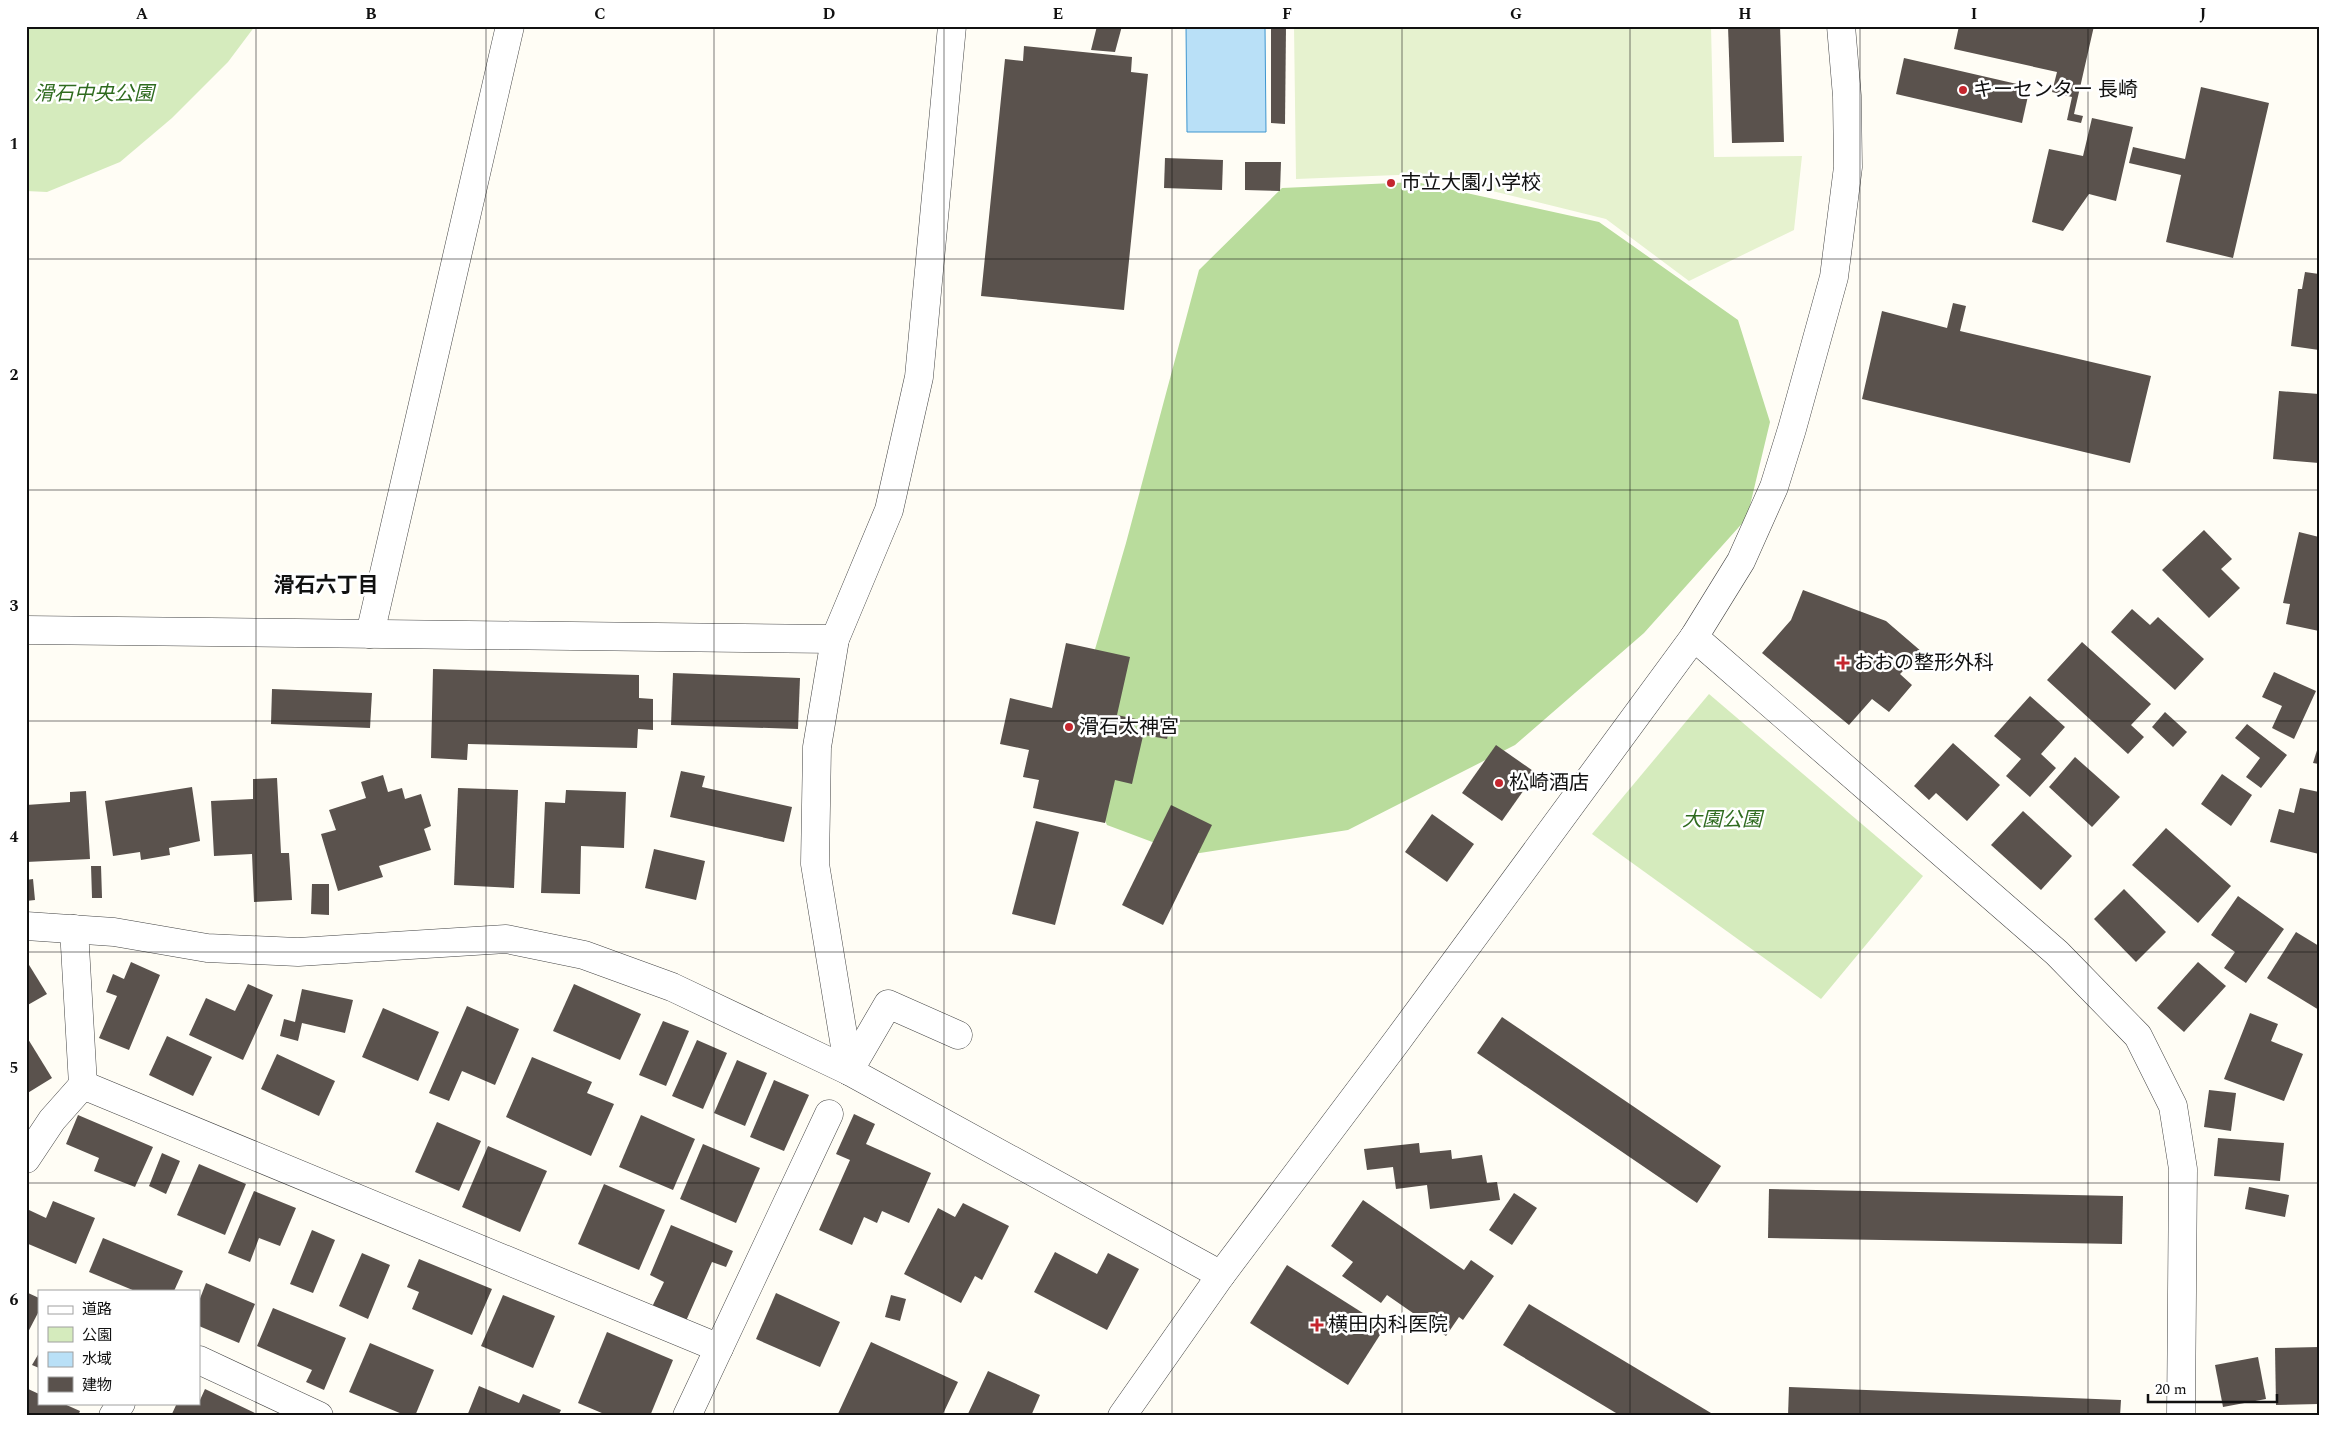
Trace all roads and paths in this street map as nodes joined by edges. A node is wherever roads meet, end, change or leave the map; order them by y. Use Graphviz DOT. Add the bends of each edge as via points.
graph roads {
  1 [pos="510,26"];
  2 [pos="952,26"];
  3 [pos="1841,26"];
  4 [pos="26,630"];
  5 [pos="370,634"];
  6 [pos="1694,637"];
  7 [pos="836,639"];
  8 [pos="26,926"];
  9 [pos="74,929"];
  10 [pos="958,1035"];
  11 [pos="849,1071"];
  12 [pos="84,1086"];
  13 [pos="829,1114"];
  14 [pos="26,1158"];
  15 [pos="1221,1275"];
  16 [pos="719,1348"];
  17 [pos="200,1360"];
  18 [pos="120,1404"];
  19 [pos="1128,1414"];
  20 [pos="113,1416"];
  21 [pos="319,1416"];
  22 [pos="687,1416"];
  23 [pos="2181,1416"];
  1 -- 5 [label="street"];
  2 -- 7 [label="street" via="919,377 889,510"];
  3 -- 6 [label="street" via="1847,96 1848,167 1834,277 1774,486 1741,561"];
  4 -- 5 [label="street"];
  5 -- 7 [label="street"];
  6 -- 15 [label="street" via="1403,1034"];
  6 -- 23 [label="street" via="2057,953 2138,1036 2173,1106 2183,1169"];
  7 -- 11 [label="street" via="817,747 815,864"];
  8 -- 9 [label="street"];
  9 -- 11 [label="street" via="114,932 207,948 298,952 506,939 584,954 672,987"];
  9 -- 12 [label="street"];
  10 -- 11 [label="street" via="888,1004"];
  11 -- 15 [label="street"];
  12 -- 14 [label="street" via="52,1120"];
  12 -- 16 [label="street"];
  13 -- 16 [label="street"];
  15 -- 19 [label="street"];
  16 -- 22 [label="street"];
  17 -- 21 [label="street"];
  18 -- 20 [label="street"];
}
